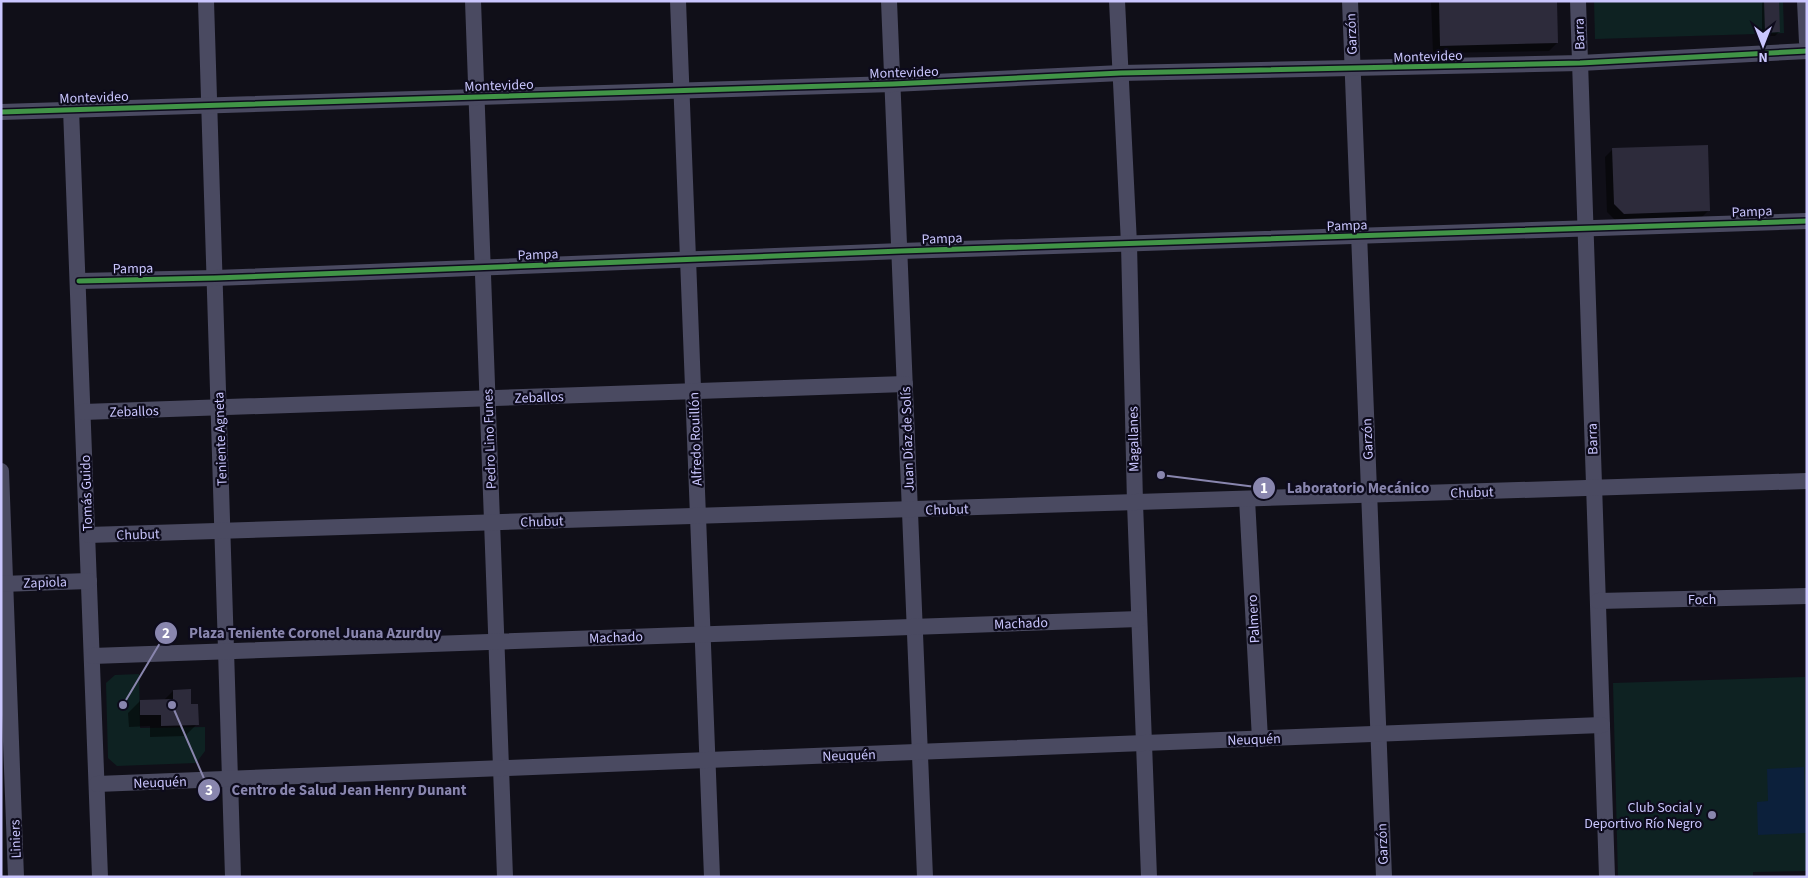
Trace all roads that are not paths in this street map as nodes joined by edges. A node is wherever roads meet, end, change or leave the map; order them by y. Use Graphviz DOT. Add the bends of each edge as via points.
graph roads {
  1 [pos="206,1"];
  2 [pos="473,1"];
  3 [pos="678,1"];
  4 [pos="890,1"];
  5 [pos="1117,1"];
  6 [pos="1350,1"];
  7 [pos="1578,1"];
  8 [pos="1805,1"];
  9 [pos="1807,42"];
  10 [pos="1807,50"];
  11 [pos="1580,63"];
  12 [pos="1353,70"];
  13 [pos="1121,73"];
  14 [pos="893,84"];
  15 [pos="682,90"];
  16 [pos="477,97"];
  17 [pos="209,105"];
  18 [pos="71,109"];
  19 [pos="1,112"];
  20 [pos="1807,221"];
  21 [pos="1586,227"];
  22 [pos="1359,236"];
  23 [pos="1129,244"];
  24 [pos="901,251"];
  25 [pos="690,260"];
  26 [pos="483,267"];
  27 [pos="215,278"];
  28 [pos="79,281"];
  29 [pos="905,384"];
  30 [pos="693,391"];
  31 [pos="488,398"];
  32 [pos="219,408"];
  33 [pos="83,412"];
  34 [pos="1,471"];
  35 [pos="1807,482"];
  36 [pos="1594,488"];
  37 [pos="1369,495"];
  38 [pos="1247,499"];
  39 [pos="1135,503"];
  40 [pos="910,510"];
  41 [pos="698,516"];
  42 [pos="492,523"];
  43 [pos="222,531"];
  44 [pos="88,536"];
  45 [pos="89,580"];
  46 [pos="3,584"];
  47 [pos="1807,596"];
  48 [pos="1598,601"];
  49 [pos="1140,618"];
  50 [pos="915,626"];
  51 [pos="702,634"];
  52 [pos="496,642"];
  53 [pos="226,652"];
  54 [pos="92,656"];
  55 [pos="1602,726"];
  56 [pos="1378,734"];
  57 [pos="1260,739"];
  58 [pos="1144,743"];
  59 [pos="920,752"];
  60 [pos="708,760"];
  61 [pos="501,768"];
  62 [pos="230,780"];
  63 [pos="97,784"];
  64 [pos="16,877"];
  65 [pos="100,877"];
  66 [pos="233,877"];
  67 [pos="505,877"];
  68 [pos="712,877"];
  69 [pos="925,877"];
  70 [pos="1149,877"];
  71 [pos="1384,877"];
  72 [pos="1607,877"];
  1 -- 17 [label="street, Teniente Agneta"];
  2 -- 16 [label="street, Pedro Lino Funes"];
  3 -- 15 [label="street, Alfredo Rouillón"];
  4 -- 14 [label="street, Juan Díaz de Solís"];
  5 -- 13 [label="street, Magallanes"];
  6 -- 12 [label="street, Garzón"];
  7 -- 11 [label="street, Barra"];
  8 -- 9 [label="street"];
  10 -- 11 [label="street, Montevideo"];
  11 -- 12 [label="street, Montevideo"];
  11 -- 21 [label="street, Barra"];
  12 -- 13 [label="street, Montevideo"];
  12 -- 22 [label="street, Garzón"];
  13 -- 14 [label="street, Montevideo"];
  13 -- 23 [label="street, Magallanes"];
  14 -- 15 [label="street, Montevideo"];
  14 -- 24 [label="street, Juan Díaz de Solís"];
  15 -- 16 [label="street, Montevideo"];
  15 -- 25 [label="street, Alfredo Rouillón"];
  16 -- 17 [label="street, Montevideo"];
  16 -- 26 [label="street, Pedro Lino Funes"];
  17 -- 18 [label="street, Montevideo"];
  17 -- 27 [label="street, Teniente Agneta"];
  18 -- 19 [label="street, Montevideo"];
  18 -- 28 [label="street, Tomás Guido"];
  20 -- 21 [label="street, Pampa"];
  21 -- 22 [label="street, Pampa"];
  21 -- 36 [label="street, Barra"];
  22 -- 23 [label="street, Pampa"];
  22 -- 37 [label="street, Garzón"];
  23 -- 24 [label="street, Pampa"];
  23 -- 39 [label="street, Magallanes"];
  24 -- 25 [label="street, Pampa"];
  24 -- 29 [label="street, Juan Díaz de Solís"];
  25 -- 26 [label="street, Pampa"];
  25 -- 30 [label="street, Alfredo Rouillón"];
  26 -- 27 [label="street, Pampa"];
  26 -- 31 [label="street, Pedro Lino Funes"];
  27 -- 28 [label="street, Pampa"];
  27 -- 32 [label="street, Teniente Agneta"];
  28 -- 33 [label="street, Tomás Guido"];
  29 -- 30 [label="street, Zeballos"];
  29 -- 40 [label="street, Juan Díaz de Solís"];
  30 -- 31 [label="street, Zeballos"];
  30 -- 41 [label="street, Alfredo Rouillón"];
  31 -- 32 [label="street, Zeballos"];
  31 -- 42 [label="street, Pedro Lino Funes"];
  32 -- 33 [label="street, Zeballos"];
  32 -- 43 [label="street, Teniente Agneta"];
  33 -- 44 [label="street, Tomás Guido"];
  34 -- 46 [label="street, Liniers"];
  35 -- 36 [label="street, Chubut"];
  36 -- 37 [label="street, Chubut"];
  36 -- 48 [label="street, Barra"];
  37 -- 38 [label="street, Chubut"];
  37 -- 56 [label="street, Garzón"];
  38 -- 39 [label="street, Chubut"];
  38 -- 57 [label="street, Palmero"];
  39 -- 40 [label="street, Chubut"];
  39 -- 49 [label="street, Magallanes"];
  40 -- 41 [label="street, Chubut"];
  40 -- 50 [label="street, Juan Díaz de Solís"];
  41 -- 42 [label="street, Chubut"];
  41 -- 51 [label="street, Alfredo Rouillón"];
  42 -- 43 [label="street, Chubut"];
  42 -- 52 [label="street, Pedro Lino Funes"];
  43 -- 44 [label="street, Chubut"];
  43 -- 53 [label="street, Teniente Agneta"];
  44 -- 45 [label="street, Tomás Guido"];
  45 -- 46 [label="street, Zapiola"];
  45 -- 54 [label="street, Tomás Guido"];
  46 -- 64 [label="street, Liniers"];
  47 -- 48 [label="street, Foch"];
  48 -- 55 [label="street, Barra"];
  49 -- 50 [label="street, Machado"];
  49 -- 58 [label="street, Magallanes"];
  50 -- 51 [label="street, Machado"];
  50 -- 59 [label="street, Juan Díaz de Solís"];
  51 -- 52 [label="street, Machado"];
  51 -- 60 [label="street, Alfredo Rouillón"];
  52 -- 53 [label="street, Machado"];
  52 -- 61 [label="street, Pedro Lino Funes"];
  53 -- 54 [label="street, Machado"];
  53 -- 62 [label="street, Teniente Agneta"];
  54 -- 63 [label="street, Tomás Guido"];
  55 -- 56 [label="street, Neuquén"];
  55 -- 72 [label="street, Barra"];
  56 -- 57 [label="street, Neuquén"];
  56 -- 71 [label="street, Garzón"];
  57 -- 58 [label="street, Neuquén"];
  58 -- 59 [label="street, Neuquén"];
  58 -- 70 [label="street, Magallanes"];
  59 -- 60 [label="street, Neuquén"];
  59 -- 69 [label="street, Juan Díaz de Solís"];
  60 -- 61 [label="street, Neuquén"];
  60 -- 68 [label="street, Alfredo Rouillón"];
  61 -- 62 [label="street, Neuquén"];
  61 -- 67 [label="street, Pedro Lino Funes"];
  62 -- 63 [label="street, Neuquén"];
  62 -- 66 [label="street, Teniente Agneta"];
  63 -- 65 [label="street, Tomás Guido"];
}
